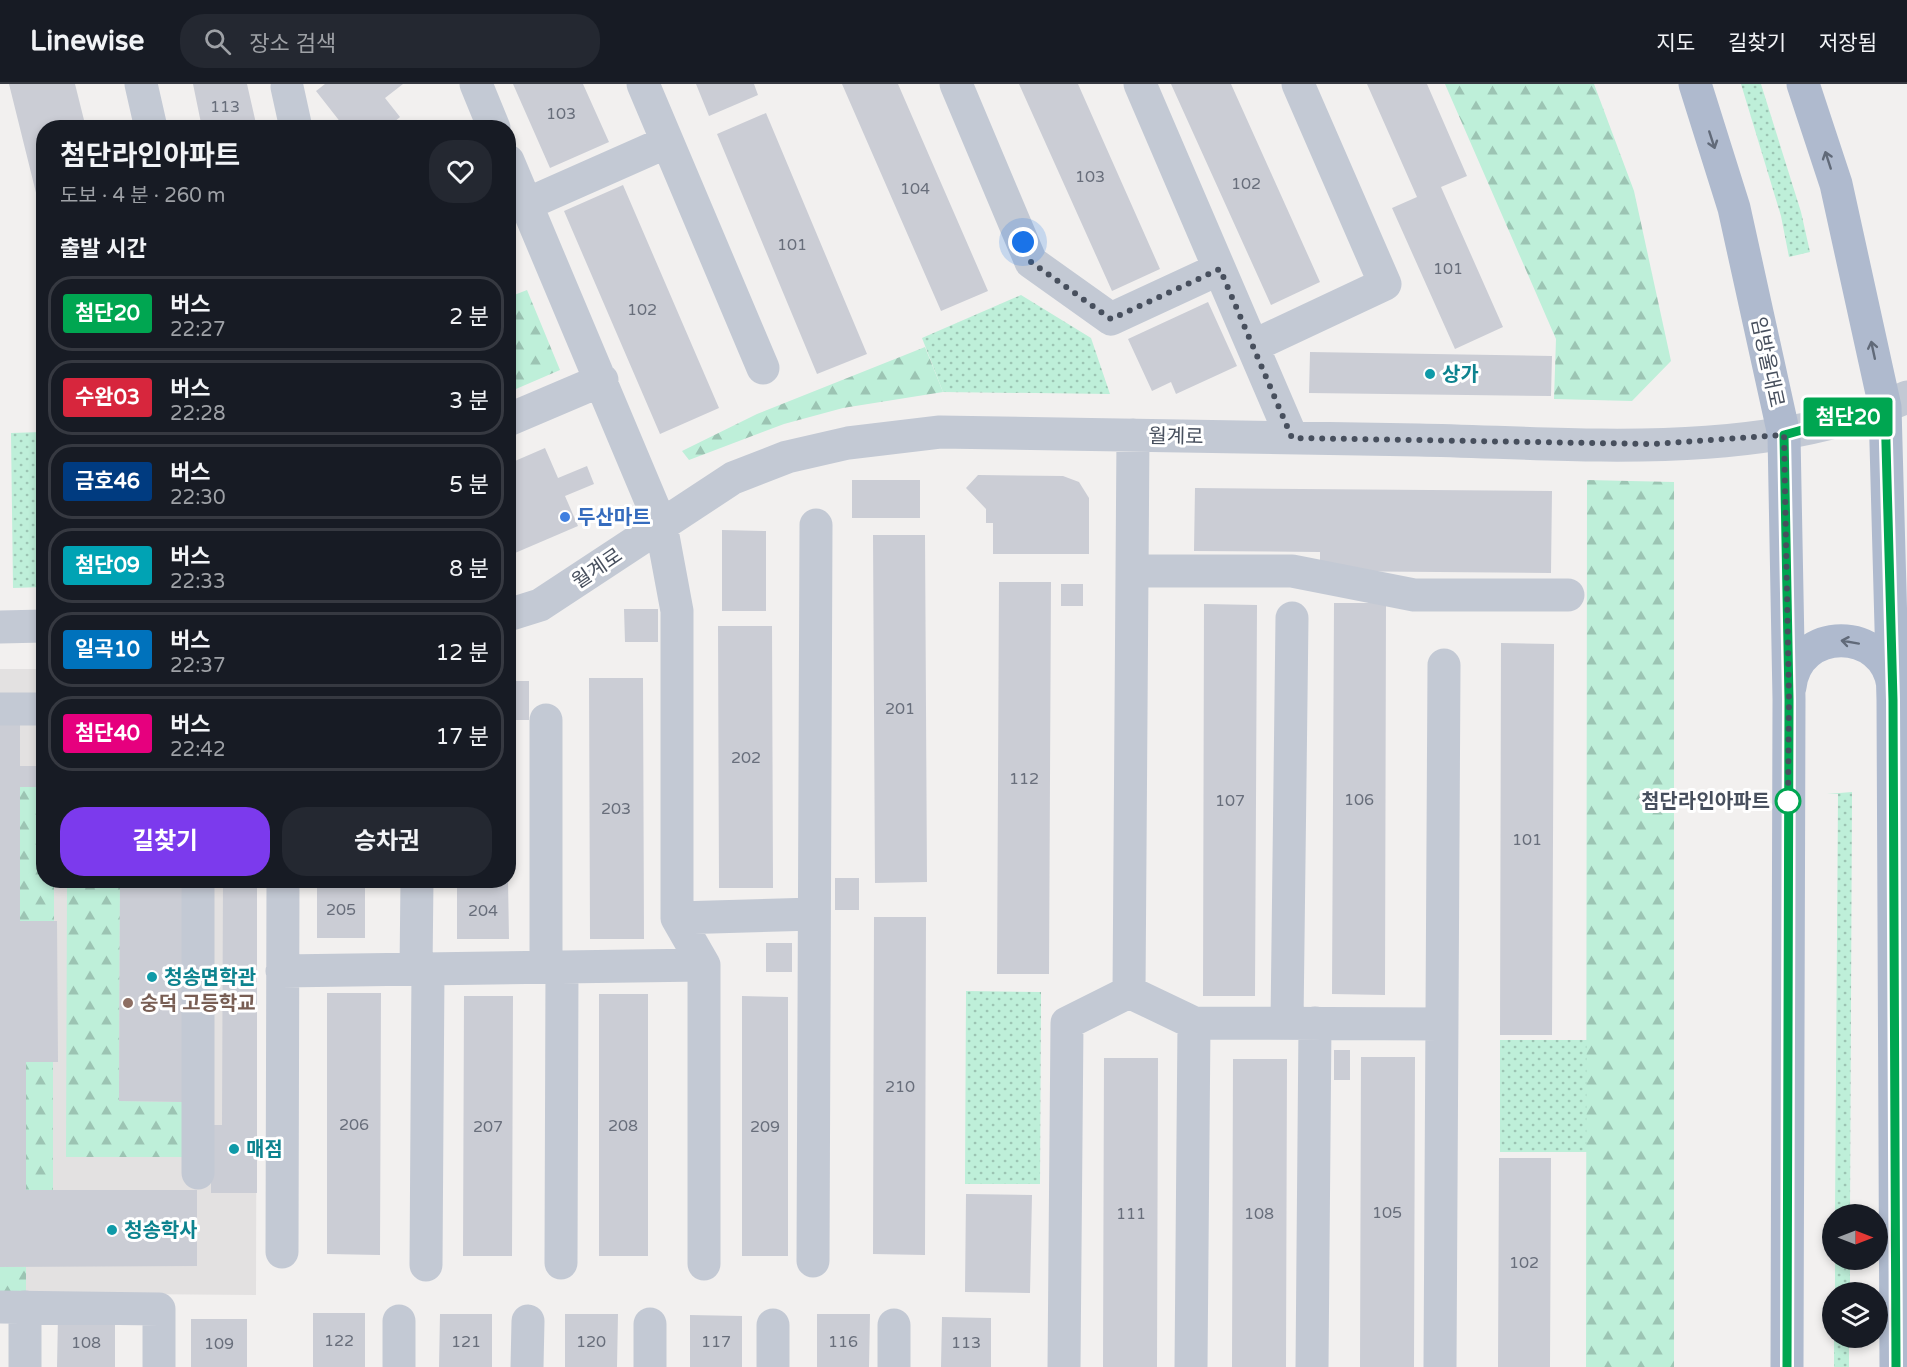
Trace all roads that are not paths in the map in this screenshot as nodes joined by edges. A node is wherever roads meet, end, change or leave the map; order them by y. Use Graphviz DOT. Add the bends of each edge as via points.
graph roads {
  1 [pos="141,84"];
  2 [pos="476,84"];
  3 [pos="643,84"];
  4 [pos="956,84"];
  5 [pos="1140,84"];
  6 [pos="1298,84"];
  7 [pos="1695,84"];
  8 [pos="1803,84"];
  9 [pos="287,87"];
  10 [pos="149,120"];
  11 [pos="295,120"];
  12 [pos="491,120"];
  13 [pos="667,142"];
  14 [pos="516,179"];
  15 [pos="527,204"];
  16 [pos="1220,269"];
  17 [pos="1253,346"];
  18 [pos="763,368"];
  19 [pos="602,380"];
  20 [pos="1896,402"];
  21 [pos="516,417"];
  22 [pos="1133,435"];
  23 [pos="1784,435"];
  24 [pos="1292,438"];
  25 [pos="661,525"];
  26 [pos="816,525"];
  27 [pos="1132,571"];
  28 [pos="1568,595"];
  29 [pos="516,612"];
  30 [pos="1292,618"];
  31 [pos="36,626"];
  32 [pos="0,627"];
  33 [pos="1444,665"];
  34 [pos="1789,699"];
  35 [pos="1893,700"];
  36 [pos="0,709"];
  37 [pos="36,709"];
  38 [pos="546,720"];
  39 [pos="198,888"];
  40 [pos="282,888"];
  41 [pos="417,888"];
  42 [pos="814,914"];
  43 [pos="677,918"];
  44 [pos="704,965"];
  45 [pos="554,967"];
  46 [pos="422,969"];
  47 [pos="282,971"];
  48 [pos="1129,992"];
  49 [pos="1194,1023"];
  50 [pos="1301,1023"];
  51 [pos="1442,1024"];
  52 [pos="198,1173"];
  53 [pos="1902,1217"];
  54 [pos="282,1252"];
  55 [pos="813,1261"];
  56 [pos="561,1263"];
  57 [pos="704,1263"];
  58 [pos="426,1265"];
  59 [pos="12,1307"];
  60 [pos="399,1321"];
  61 [pos="528,1321"];
  62 [pos="650,1324"];
  63 [pos="773,1325"];
  64 [pos="894,1325"];
  65 [pos="25,1367"];
  66 [pos="159,1367"];
  67 [pos="399,1367"];
  68 [pos="527,1367"];
  69 [pos="650,1367"];
  70 [pos="773,1367"];
  71 [pos="894,1367"];
  72 [pos="1064,1367"];
  73 [pos="1191,1367"];
  74 [pos="1312,1367"];
  75 [pos="1440,1367"];
  76 [pos="1787,1367"];
  77 [pos="1896,1367"];
  1 -- 10 [label="street"];
  2 -- 12 [label="street"];
  3 -- 13 [label="street"];
  4 -- 16 [label="street" via="1031,262 1111,319"];
  5 -- 16 [label="street"];
  6 -- 17 [label="street" via="1385,284"];
  7 -- 23 [label="main road, 임방울대로, one-way" via="1734,208"];
  20 -- 8 [label="main road, one-way" via="1836,184"];
  9 -- 11 [label="street"];
  13 -- 15 [label="street"];
  13 -- 18 [label="street"];
  14 -- 15 [label="street"];
  15 -- 19 [label="street"];
  16 -- 17 [label="street"];
  17 -- 24 [label="street"];
  19 -- 21 [label="street"];
  19 -- 25 [label="street"];
  20 -- 23 [label="street, 월계로"];
  20 -- 35 [label="main road"];
  22 -- 24 [label="street, 월계로"];
  22 -- 25 [label="street, 월계로" via="940,432 848,443 787,457 733,478"];
  22 -- 27 [label="street"];
  23 -- 24 [label="street, 월계로" via="1652,444"];
  23 -- 34 [label="main road, 임방울대로"];
  25 -- 29 [label="street, 월계로" via="540,605"];
  25 -- 43 [label="street" via="677,611"];
  26 -- 42 [label="street"];
  27 -- 28 [label="street" via="1292,571 1414,595"];
  27 -- 48 [label="street"];
  30 -- 50 [label="street"];
  31 -- 32 [label="street"];
  33 -- 51 [label="street"];
  35 -- 34 [label="main road, one-way" via="1892,682 1876,654 1846,640 1829,641 1801,658 1792,673"];
  34 -- 76 [label="main road, 임방울대로"];
  35 -- 53 [label="main road"];
  36 -- 37 [label="street"];
  38 -- 45 [label="street"];
  39 -- 52 [label="street"];
  40 -- 47 [label="street"];
  41 -- 46 [label="street"];
  42 -- 43 [label="street"];
  42 -- 55 [label="street"];
  43 -- 44 [label="street"];
  44 -- 45 [label="street"];
  44 -- 57 [label="street"];
  45 -- 46 [label="street"];
  45 -- 56 [label="street"];
  46 -- 47 [label="street"];
  46 -- 58 [label="street"];
  47 -- 54 [label="street"];
  48 -- 49 [label="street"];
  48 -- 72 [label="street" via="1066,1023"];
  49 -- 50 [label="street"];
  49 -- 73 [label="street"];
  50 -- 51 [label="street"];
  50 -- 74 [label="street"];
  51 -- 75 [label="street"];
  53 -- 77 [label="main road"];
  59 -- 65 [label="street"];
  59 -- 66 [label="street" via="159,1309"];
  60 -- 67 [label="street"];
  61 -- 68 [label="street"];
  62 -- 69 [label="street"];
  63 -- 70 [label="street"];
  64 -- 71 [label="street"];
}
